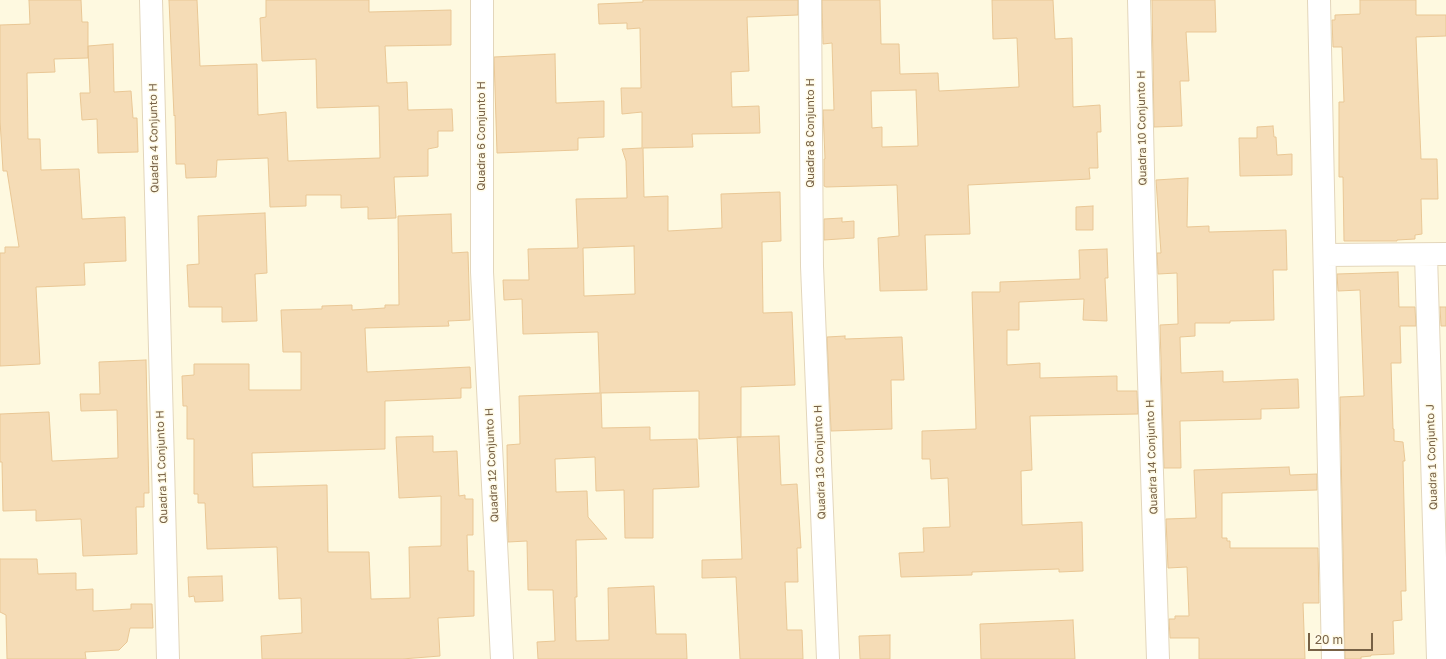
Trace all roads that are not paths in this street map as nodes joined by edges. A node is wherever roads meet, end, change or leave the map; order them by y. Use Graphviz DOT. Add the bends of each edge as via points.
graph roads {
  1 [pos="151,0"];
  2 [pos="482,0"];
  3 [pos="810,0"];
  4 [pos="1140,0"];
  5 [pos="1319,0"];
  6 [pos="1436,254"];
  7 [pos="1145,255"];
  8 [pos="1325,256"];
  9 [pos="812,266"];
  10 [pos="482,272"];
  11 [pos="157,276"];
  12 [pos="168,659"];
  13 [pos="502,659"];
  14 [pos="828,659"];
  15 [pos="1158,659"];
  16 [pos="1333,659"];
  17 [pos="1438,659"];
  1 -- 11 [label="street, Quadra 4 Conjunto H"];
  2 -- 10 [label="street, Quadra 6 Conjunto H"];
  3 -- 9 [label="street, Quadra 8 Conjunto H"];
  4 -- 7 [label="street, Quadra 10 Conjunto H"];
  5 -- 8 [label="street"];
  6 -- 8 [label="street"];
  6 -- 17 [label="street, Quadra 1 Conjunto J"];
  7 -- 15 [label="street, Quadra 14 Conjunto H"];
  8 -- 16 [label="street"];
  9 -- 14 [label="street, Quadra 13 Conjunto H"];
  10 -- 13 [label="street, Quadra 12 Conjunto H"];
  11 -- 12 [label="street, Quadra 11 Conjunto H"];
}
